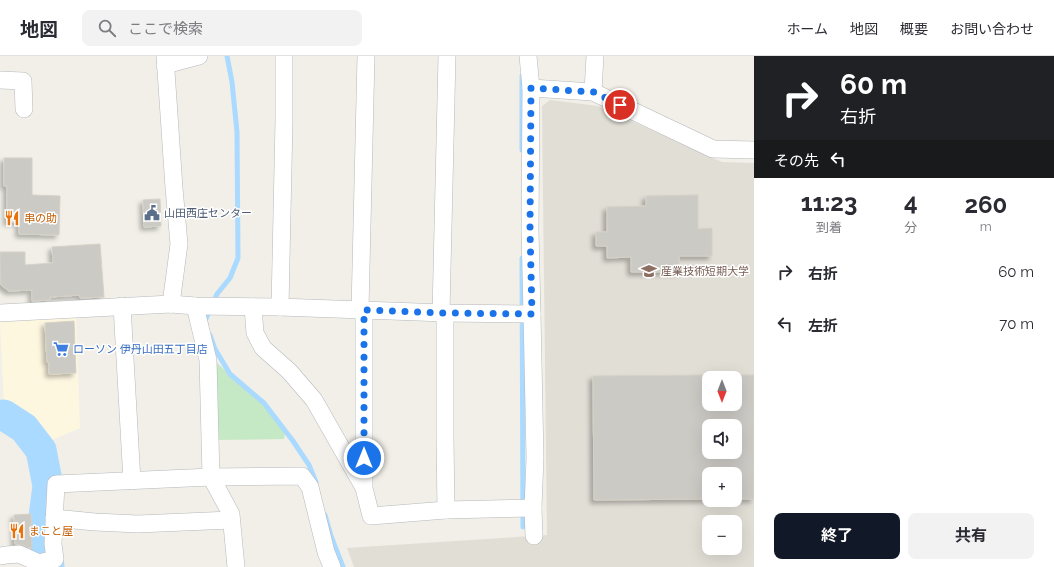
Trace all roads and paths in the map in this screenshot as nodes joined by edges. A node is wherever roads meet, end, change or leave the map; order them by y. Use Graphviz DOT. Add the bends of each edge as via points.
graph roads {
  1 [pos="199,56"];
  2 [pos="284,56"];
  3 [pos="366,56"];
  4 [pos="447,56"];
  5 [pos="528,56"];
  6 [pos="595,56"];
  7 [pos="165,61"];
  8 [pos="0,80"];
  9 [pos="531,88"];
  10 [pos="594,92"];
  11 [pos="24,109"];
  12 [pos="754,150"];
  13 [pos="172,304"];
  14 [pos="122,306"];
  15 [pos="206,306"];
  16 [pos="253,307"];
  17 [pos="280,307"];
  18 [pos="362,310"];
  19 [pos="0,313"];
  20 [pos="443,313"];
  21 [pos="532,314"];
  22 [pos="211,477"];
  23 [pos="132,481"];
  24 [pos="364,488"];
  25 [pos="533,508"];
  26 [pos="446,510"];
  27 [pos="54,518"];
  28 [pos="231,520"];
  29 [pos="534,536"];
  30 [pos="0,556"];
  31 [pos="236,567"];
  32 [pos="332,567"];
  1 -- 7 [label="street"];
  2 -- 17 [label="street"];
  3 -- 18 [label="street"];
  4 -- 20 [label="street"];
  5 -- 9 [label="street"];
  6 -- 10 [label="street"];
  7 -- 13 [label="street" via="179,244"];
  8 -- 11 [label="street" via="23,81"];
  9 -- 10 [label="street"];
  9 -- 21 [label="street"];
  10 -- 12 [label="street" via="714,149"];
  13 -- 14 [label="street"];
  13 -- 15 [label="street"];
  14 -- 19 [label="street"];
  14 -- 23 [label="street"];
  15 -- 16 [label="street"];
  15 -- 22 [label="street"];
  16 -- 17 [label="street"];
  16 -- 24 [label="street" via="255,333 263,348 289,371 314,400"];
  17 -- 18 [label="street"];
  18 -- 20 [label="street"];
  18 -- 24 [label="street"];
  20 -- 21 [label="street"];
  20 -- 26 [label="street"];
  21 -- 25 [label="street" via="535,458"];
  22 -- 23 [label="street"];
  22 -- 28 [label="street" via="231,514"];
  22 -- 32 [label="street" via="302,476 310,488"];
  23 -- 27 [label="street" via="56,484"];
  24 -- 26 [label="street" via="371,516"];
  25 -- 26 [label="street"];
  25 -- 29 [label="street"];
  27 -- 28 [label="street" via="138,524"];
  27 -- 30 [label="street" via="55,559 39,563 19,554"];
  28 -- 31 [label="street"];
}
